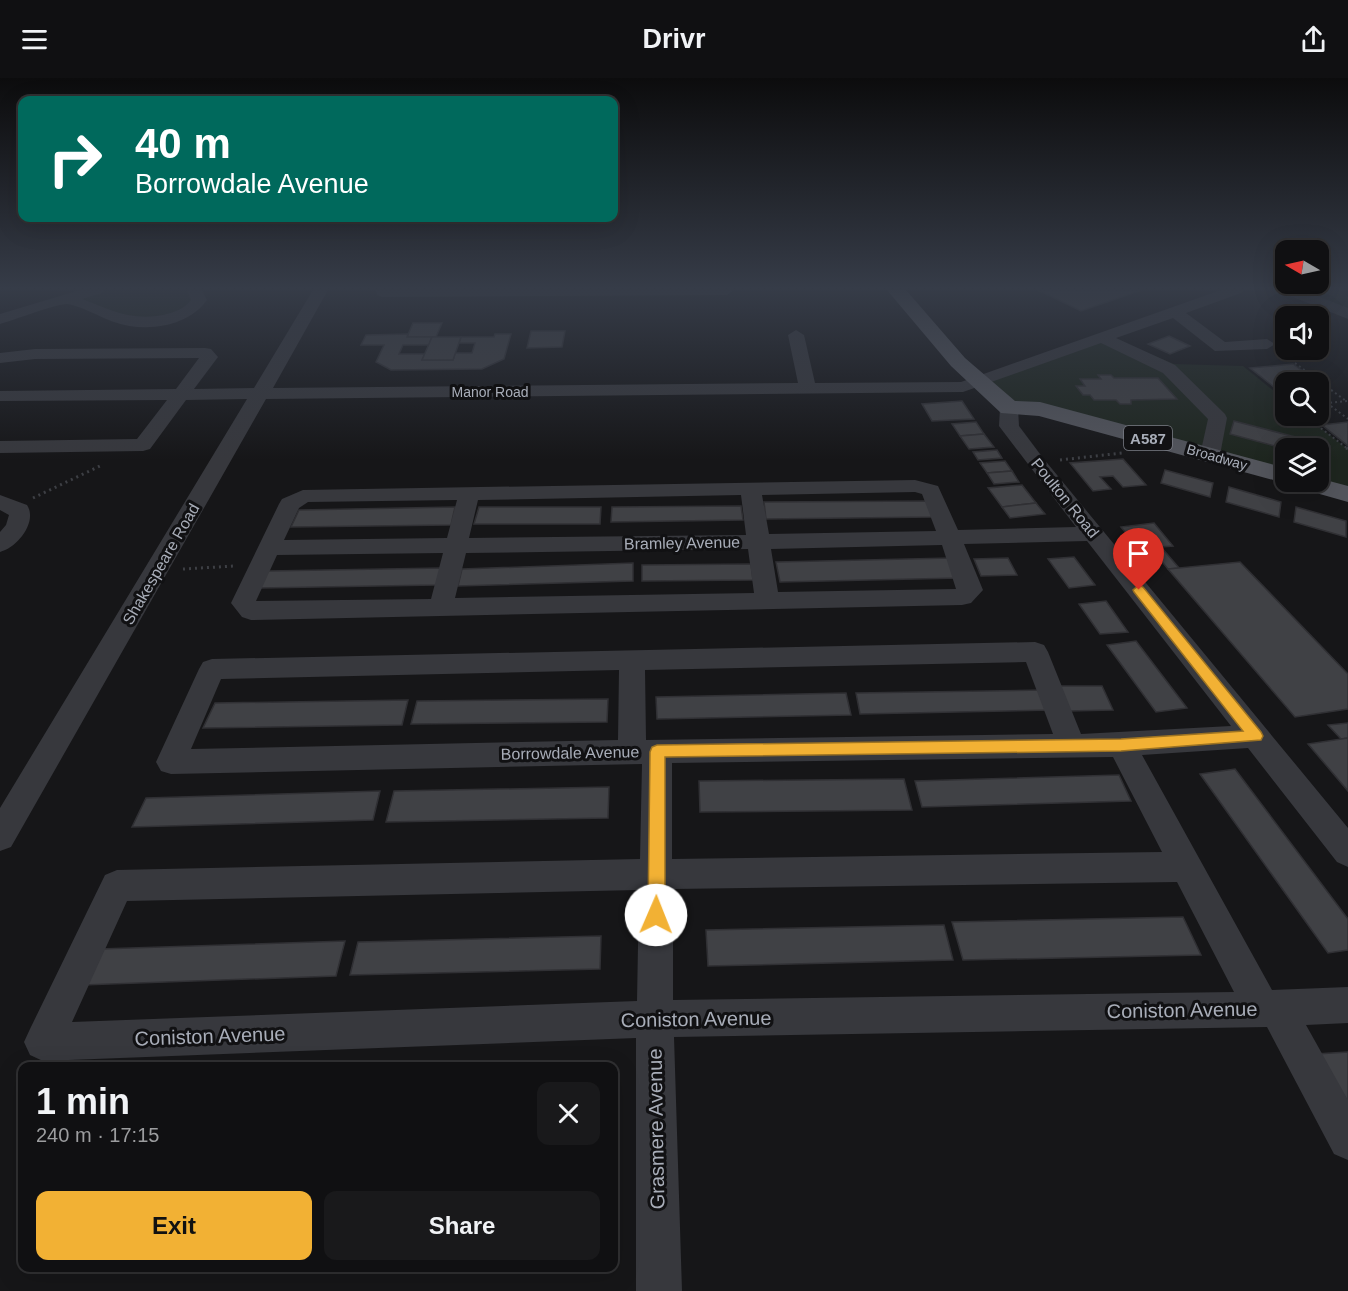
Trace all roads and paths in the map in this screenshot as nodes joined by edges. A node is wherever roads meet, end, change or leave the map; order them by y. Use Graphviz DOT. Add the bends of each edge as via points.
graph roads {
  1 [pos="121,347"];
  2 [pos="202,347"];
  3 [pos="287,347"];
  4 [pos="799,347"];
  5 [pos="945,347"];
  6 [pos="1079,347"];
  7 [pos="1121,347"];
  8 [pos="0,358"];
  9 [pos="1295,363"];
  10 [pos="980,382"];
  11 [pos="808,390"];
  12 [pos="259,394"];
  13 [pos="180,395"];
  14 [pos="0,396"];
  15 [pos="1347,401"];
  16 [pos="1329,403"];
  17 [pos="1329,405"];
  18 [pos="1009,408"];
  19 [pos="1348,419"];
  20 [pos="1318,426"];
  21 [pos="143,444"];
  22 [pos="0,447"];
  23 [pos="1348,449"];
  24 [pos="1127,453"];
  25 [pos="1210,455"];
  26 [pos="1036,462"];
  27 [pos="1275,473"];
  28 [pos="1329,489"];
  29 [pos="751,490"];
  30 [pos="469,494"];
  31 [pos="1348,494"];
  32 [pos="7,504"];
  33 [pos="1095,534"];
  34 [pos="950,537"];
  35 [pos="759,542"];
  36 [pos="0,544"];
  37 [pos="456,546"];
  38 [pos="266,555"];
  39 [pos="158,570"];
  40 [pos="767,601"];
  41 [pos="441,607"];
  42 [pos="632,660"];
  43 [pos="1256,736"];
  44 [pos="1071,745"];
  45 [pos="1121,745"];
  46 [pos="644,752"];
  47 [pos="0,837"];
  48 [pos="1348,852"];
  49 [pos="1186,867"];
  50 [pos="657,874"];
  51 [pos="1348,1005"];
  52 [pos="1270,1008"];
  53 [pos="655,1019"];
  54 [pos="1348,1140"];
  55 [pos="659,1291"];
  1 -- 8 [label="street"];
  2 -- 13 [label="street" via="209,357"];
  3 -- 12 [label="street, Shakespeare Road"];
  4 -- 11 [label="street"];
  5 -- 10 [label="main road"];
  6 -- 10 [label="street, Manor Road"];
  7 -- 25 [label="street" via="1169,369 1218,418"];
  9 -- 15 [label="path"];
  10 -- 11 [label="street, Manor Road" via="963,387"];
  10 -- 18 [label="main road"];
  11 -- 12 [label="street, Manor Road"];
  12 -- 13 [label="street, Manor Road"];
  12 -- 39 [label="street, Shakespeare Road"];
  13 -- 14 [label="street, Manor Road"];
  13 -- 21 [label="street"];
  15 -- 16 [label="path"];
  17 -- 19 [label="path"];
  18 -- 25 [label="main road, Broadway / A587" via="1040,409"];
  18 -- 26 [label="street, Poulton Road" via="1009,426"];
  20 -- 23 [label="path"];
  21 -- 22 [label="street"];
  21 -- 32 [label="path"];
  24 -- 26 [label="path"];
  25 -- 27 [label="main road, Broadway / A587"];
  26 -- 33 [label="street, Poulton Road"];
  28 -- 31 [label="main road"];
  29 -- 30 [label="street"];
  29 -- 34 [label="street" via="915,486 931,490"];
  29 -- 35 [label="street"];
  30 -- 37 [label="street"];
  30 -- 38 [label="street" via="303,496 290,504"];
  32 -- 36 [label="street" via="18,510 20,517"];
  33 -- 34 [label="street, Bramley Avenue"];
  33 -- 43 [label="street, Poulton Road"];
  34 -- 35 [label="street, Bramley Avenue"];
  34 -- 40 [label="street" via="971,590 962,597"];
  35 -- 37 [label="street, Bramley Avenue"];
  35 -- 40 [label="street"];
  37 -- 38 [label="street, Bramley Avenue"];
  37 -- 41 [label="street"];
  38 -- 39 [label="path" via="231,568"];
  38 -- 41 [label="street" via="243,603 251,611"];
  39 -- 47 [label="street, Shakespeare Road"];
  40 -- 41 [label="street"];
  42 -- 44 [label="street" via="1035,652"];
  42 -- 46 [label="street, Grasmere Avenue"];
  42 -- 46 [label="street, Borrowdale Avenue" via="212,669 171,762"];
  43 -- 45 [label="street, Borrowdale Avenue"];
  43 -- 48 [label="street, Poulton Road"];
  44 -- 45 [label="street, Borrowdale Avenue"];
  44 -- 46 [label="street, Borrowdale Avenue"];
  45 -- 49 [label="street"];
  46 -- 50 [label="street, Grasmere Avenue"];
  49 -- 50 [label="street"];
  49 -- 52 [label="street"];
  50 -- 53 [label="street, Grasmere Avenue"];
  50 -- 53 [label="street, Coniston Avenue" via="117,886 43,1042"];
  51 -- 52 [label="street, Coniston Avenue"];
  52 -- 53 [label="street, Coniston Avenue"];
  52 -- 54 [label="street"];
  53 -- 55 [label="street, Grasmere Avenue"];
}
